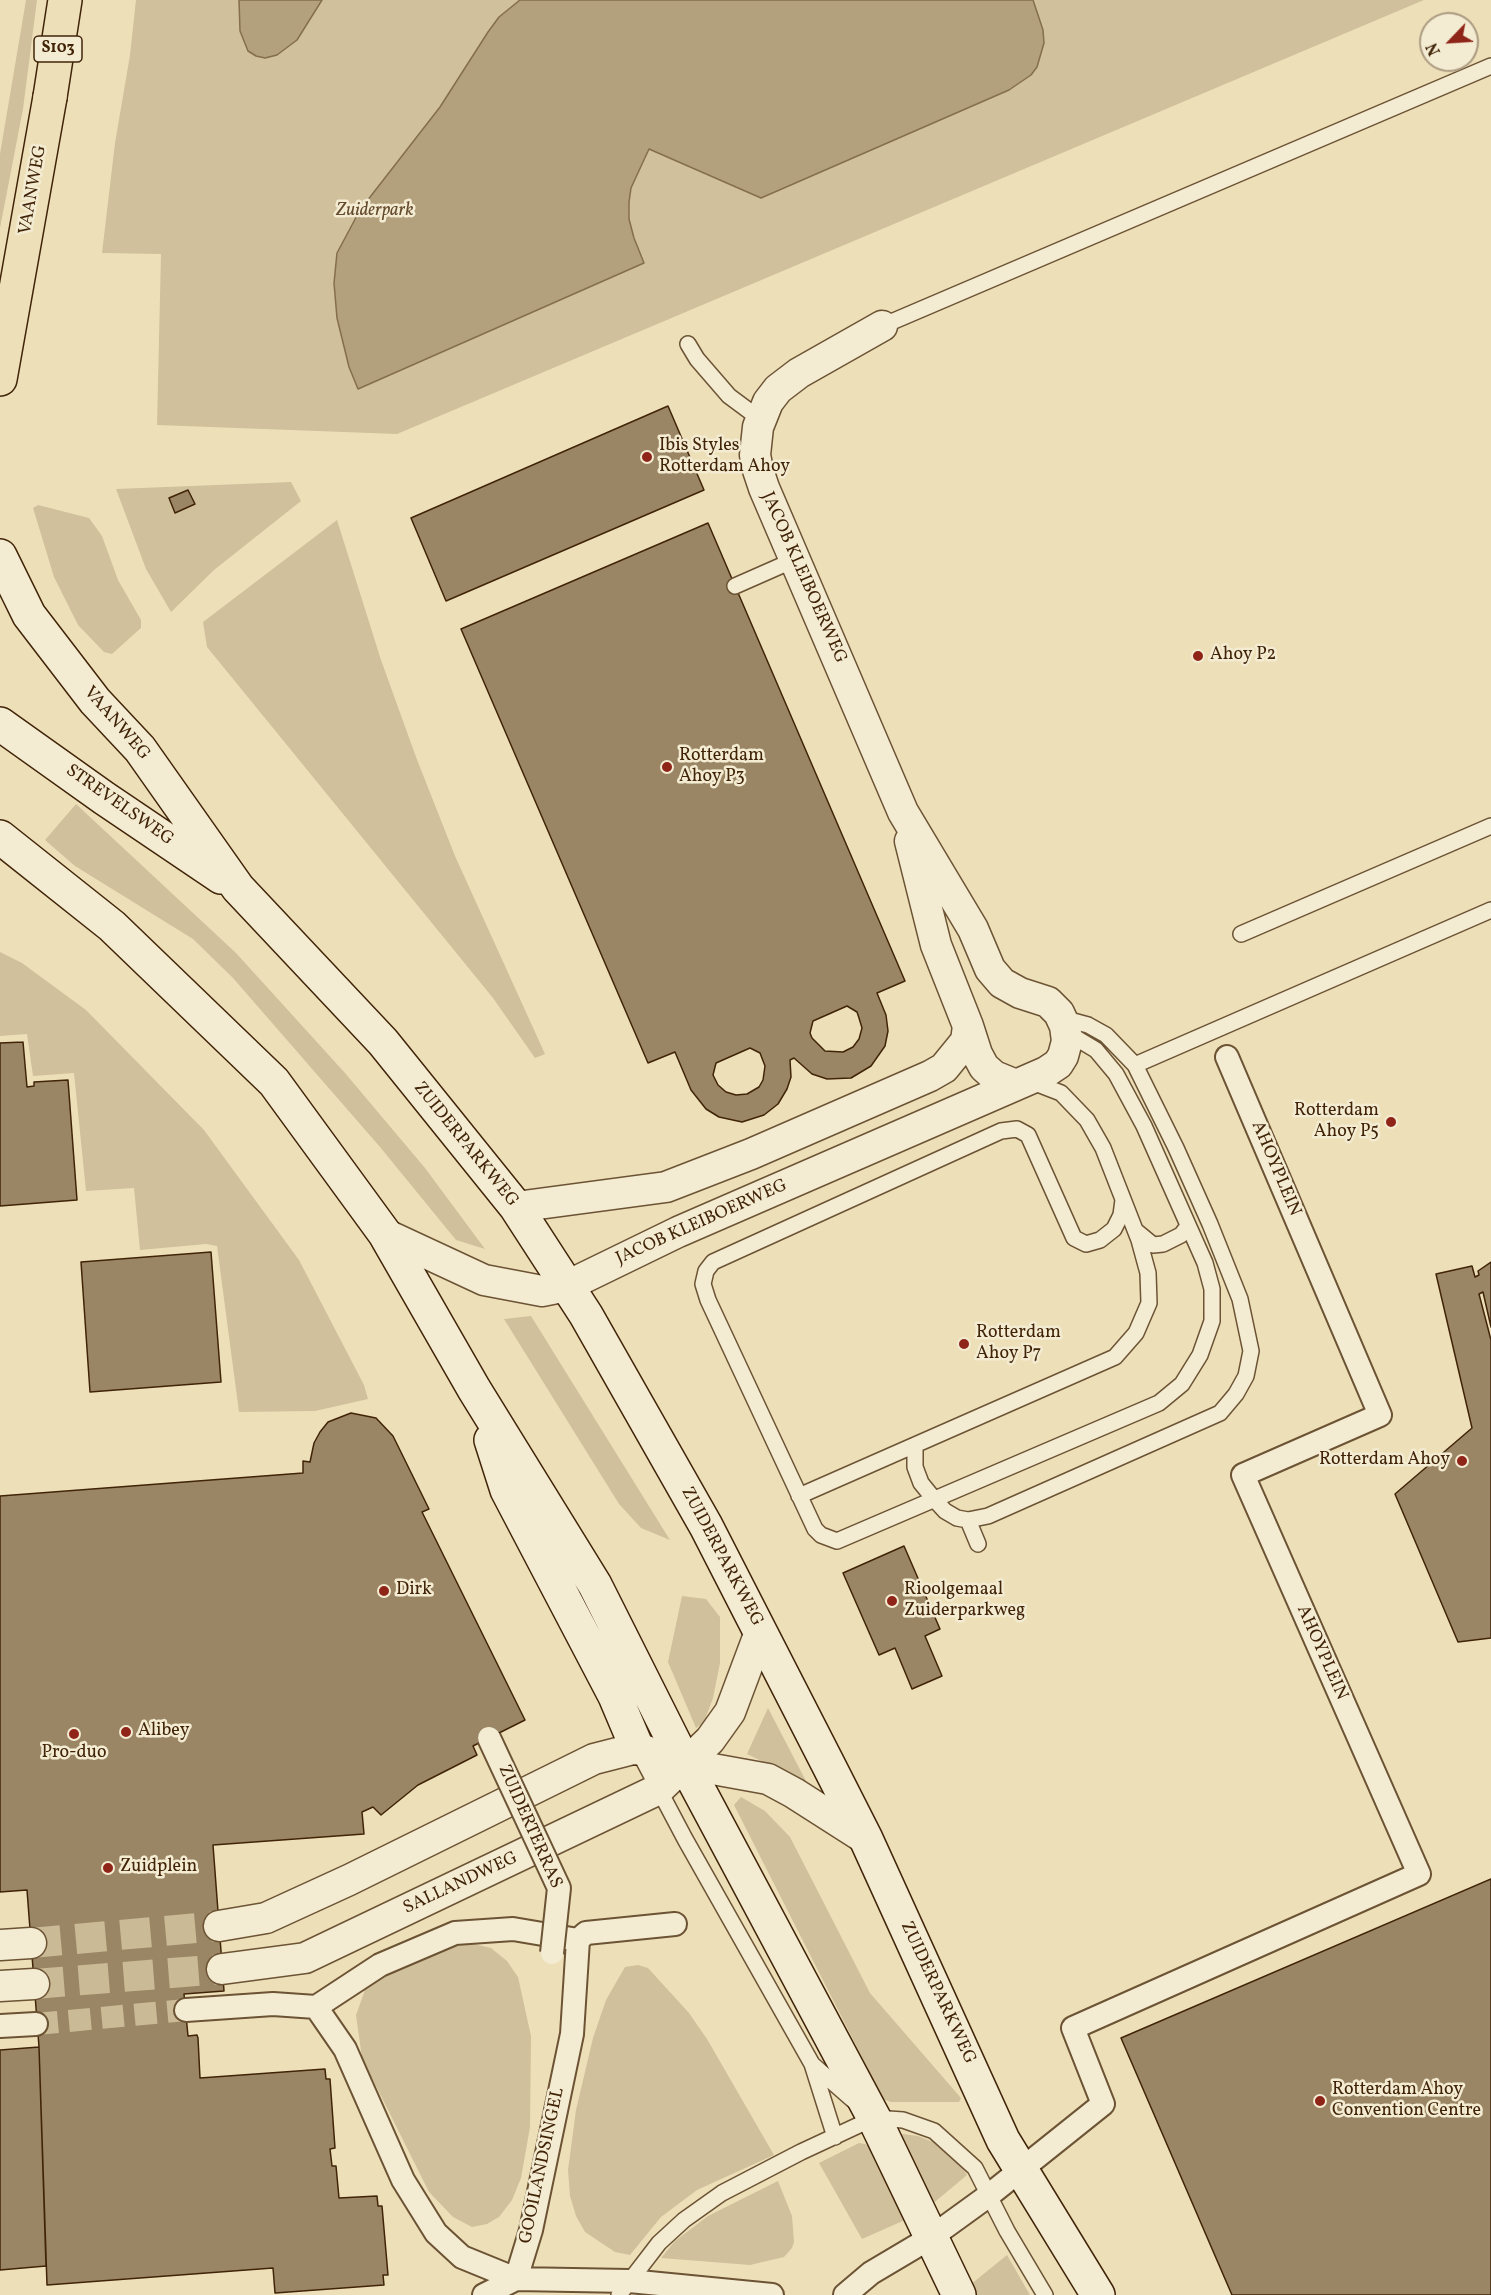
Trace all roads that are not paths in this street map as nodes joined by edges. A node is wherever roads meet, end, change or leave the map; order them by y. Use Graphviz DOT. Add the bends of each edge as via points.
graph roads {
  1 [pos="65,0"];
  2 [pos="1491,66"];
  3 [pos="882,326"];
  4 [pos="688,344"];
  5 [pos="0,379"];
  6 [pos="760,419"];
  7 [pos="0,556"];
  8 [pos="794,560"];
  9 [pos="735,586"];
  10 [pos="0,724"];
  11 [pos="903,812"];
  12 [pos="1491,826"];
  13 [pos="0,837"];
  14 [pos="238,888"];
  15 [pos="1491,910"];
  16 [pos="1241,934"];
  17 [pos="1063,1025"];
  18 [pos="968,1026"];
  19 [pos="1227,1057"];
  20 [pos="1135,1065"];
  21 [pos="1022,1083"];
  22 [pos="1123,1200"];
  23 [pos="516,1207"];
  24 [pos="1188,1226"];
  25 [pos="1136,1231"];
  26 [pos="385,1234"];
  27 [pos="567,1286"];
  28 [pos="474,1389"];
  29 [pos="915,1445"];
  30 [pos="799,1496"];
  31 [pos="934,1499"];
  32 [pos="968,1520"];
  33 [pos="978,1544"];
  34 [pos="760,1632"];
  35 [pos="489,1738"];
  36 [pos="638,1748"];
  37 [pos="686,1764"];
  38 [pos="659,1789"];
  39 [pos="866,1839"];
  40 [pos="675,1924"];
  41 [pos="219,1926"];
  42 [pos="577,1942"];
  43 [pos="31,1943"];
  44 [pos="0,1945"];
  45 [pos="552,1953"];
  46 [pos="222,1969"];
  47 [pos="34,1984"];
  48 [pos="0,1986"];
  49 [pos="316,2007"];
  50 [pos="186,2010"];
  51 [pos="36,2024"];
  52 [pos="0,2026"];
  53 [pos="812,2064"];
  54 [pos="874,2118"];
  55 [pos="835,2137"];
  56 [pos="1020,2170"];
  57 [pos="988,2196"];
  58 [pos="930,2238"];
  59 [pos="516,2279"];
  60 [pos="624,2288"];
  61 [pos="484,2295"];
  62 [pos="772,2295"];
  63 [pos="845,2295"];
  64 [pos="959,2295"];
  65 [pos="1045,2295"];
  66 [pos="1098,2295"];
  1 -- 5 [label="main road, VAANWEG / S103"];
  2 -- 3 [label="lane"];
  3 -- 6 [label="street, JACOB KLEIBOERWEG" via="788,379 768,402"];
  4 -- 6 [label="lane" via="729,396"];
  6 -- 8 [label="street, JACOB KLEIBOERWEG" via="756,441 758,470"];
  7 -- 14 [label="main road, VAANWEG" via="29,615 95,702 140,749"];
  8 -- 9 [label="lane"];
  8 -- 11 [label="street, JACOB KLEIBOERWEG"];
  10 -- 14 [label="main road, STREVELSWEG"];
  11 -- 17 [label="street, JACOB KLEIBOERWEG" via="974,929 990,969 1002,983 1048,1002"];
  11 -- 18 [label="street, JACOB KLEIBOERWEG" via="936,945"];
  12 -- 16 [label="lane"];
  13 -- 26 [label="main road" via="112,926 274,1082"];
  14 -- 23 [label="main road, ZUIDERPARKWEG" via="383,1042"];
  15 -- 20 [label="lane"];
  17 -- 20 [label="lane" via="1088,1024 1107,1035"];
  17 -- 21 [label="street, JACOB KLEIBOERWEG" via="1067,1041 1059,1064"];
  17 -- 24 [label="lane" via="1096,1050 1116,1074 1146,1130"];
  18 -- 21 [label="street, JACOB KLEIBOERWEG" via="984,1067 994,1077"];
  18 -- 23 [label="street" via="966,1041 956,1056 930,1076 704,1174 649,1190"];
  19 -- 56 [label="street, AHOYPLEIN" via="1380,1415 1243,1475 1419,1874 1073,2028 1103,2104"];
  20 -- 32 [label="lane" via="1240,1299 1251,1351 1246,1376 1220,1413 988,1516"];
  21 -- 22 [label="lane" via="1061,1093 1087,1120 1103,1148"];
  21 -- 27 [label="street, JACOB KLEIBOERWEG" via="678,1232"];
  22 -- 25 [label="lane"];
  22 -- 30 [label="lane" via="1114,1229 1100,1240 1086,1244 1074,1238 1028,1135 1017,1129 1001,1131 713,1262 703,1284 708,1300"];
  23 -- 27 [label="main road, ZUIDERPARKWEG"];
  24 -- 25 [label="lane" via="1182,1235 1153,1245"];
  24 -- 31 [label="lane" via="1212,1289 1212,1321 1200,1355 1182,1384 1159,1403"];
  25 -- 29 [label="lane" via="1148,1273 1149,1303 1137,1333 1115,1357"];
  26 -- 27 [label="street, JACOB KLEIBOERWEG" via="484,1280 542,1291"];
  26 -- 28 [label="main road"];
  27 -- 34 [label="main road, ZUIDERPARKWEG" via="706,1526"];
  28 -- 36 [label="main road" via="507,1490 615,1696"];
  28 -- 37 [label="main road" via="596,1585"];
  29 -- 30 [label="lane"];
  29 -- 31 [label="lane" via="915,1467 921,1483"];
  30 -- 31 [label="lane" via="815,1529 837,1541"];
  31 -- 32 [label="lane" via="945,1511"];
  32 -- 33 [label="lane"];
  34 -- 37 [label="street, SALLANDWEG" via="730,1712"];
  34 -- 39 [label="main road, ZUIDERPARKWEG"];
  35 -- 45 [label="street, ZUIDERTERRAS, bridge" via="559,1888"];
  36 -- 37 [label="street"];
  36 -- 38 [label="lane"];
  36 -- 41 [label="street" via="594,1759 266,1918"];
  37 -- 38 [label="street, SALLANDWEG"];
  37 -- 39 [label="street" via="768,1779"];
  37 -- 54 [label="main road"];
  38 -- 46 [label="street, SALLANDWEG" via="304,1958"];
  38 -- 53 [label="lane"];
  39 -- 56 [label="main road, ZUIDERPARKWEG"];
  40 -- 42 [label="street" via="586,1933"];
  42 -- 49 [label="street" via="513,1929 455,1933 380,1965"];
  42 -- 59 [label="street, GOOILANDSINGEL" via="572,2034 531,2230"];
  43 -- 44 [label="street"];
  47 -- 48 [label="street"];
  49 -- 50 [label="street" via="273,2004"];
  49 -- 59 [label="street" via="345,2049 403,2180 436,2233 462,2257"];
  51 -- 52 [label="street"];
  53 -- 54 [label="lane"];
  53 -- 55 [label="lane"];
  54 -- 55 [label="lane"];
  54 -- 57 [label="lane" via="903,2120 934,2131 975,2168"];
  54 -- 58 [label="main road"];
  55 -- 60 [label="lane" via="722,2193 684,2220 659,2243"];
  56 -- 57 [label="street"];
  56 -- 66 [label="main road, ZUIDERPARKWEG"];
  57 -- 58 [label="street"];
  57 -- 65 [label="lane"];
  58 -- 63 [label="street" via="871,2273"];
  58 -- 64 [label="main road"];
  59 -- 60 [label="street"];
  59 -- 61 [label="street"];
  60 -- 62 [label="street"];
}
